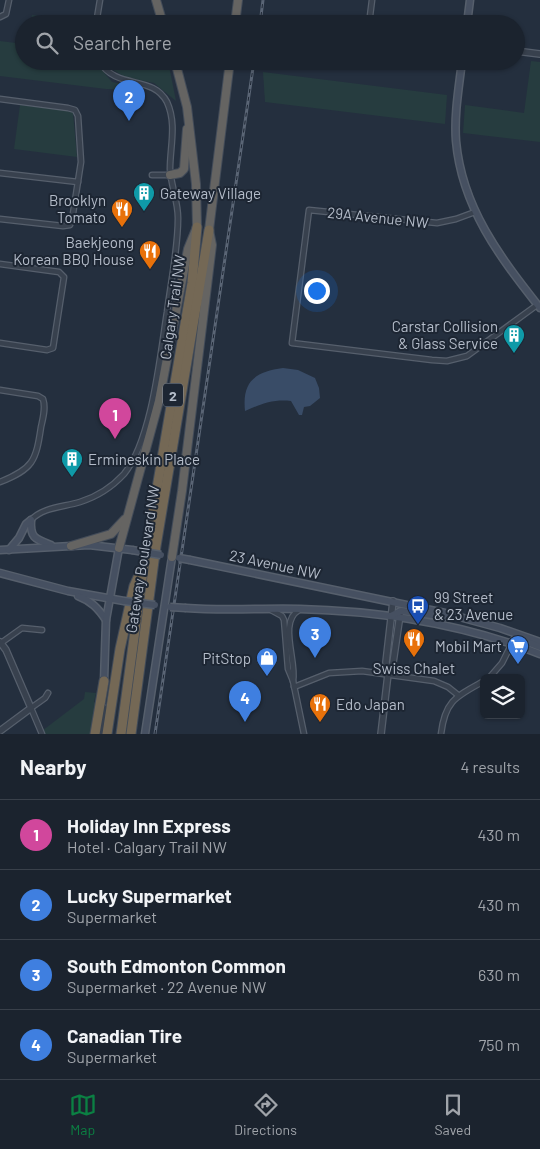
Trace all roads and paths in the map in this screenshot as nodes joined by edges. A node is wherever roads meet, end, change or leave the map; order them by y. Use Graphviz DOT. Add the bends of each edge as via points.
graph roads {
  1 [pos="9,0"];
  2 [pos="100,0"];
  3 [pos="156,0"];
  4 [pos="238,0"];
  5 [pos="372,0"];
  6 [pos="470,0"];
  7 [pos="98,15"];
  8 [pos="160,15"];
  9 [pos="236,15"];
  10 [pos="371,15"];
  11 [pos="468,15"];
  12 [pos="2,16"];
  13 [pos="525,52"];
  14 [pos="540,54"];
  15 [pos="107,70"];
  16 [pos="177,70"];
  17 [pos="229,70"];
  18 [pos="461,70"];
  19 [pos="0,99"];
  20 [pos="189,117"];
  21 [pos="0,173"];
  22 [pos="152,175"];
  23 [pos="170,175"];
  24 [pos="78,182"];
  25 [pos="475,212"];
  26 [pos="0,219"];
  27 [pos="197,226"];
  28 [pos="209,230"];
  29 [pos="0,264"];
  30 [pos="539,306"];
  31 [pos="0,344"];
  32 [pos="0,390"];
  33 [pos="0,482"];
  34 [pos="128,516"];
  35 [pos="31,520"];
  36 [pos="71,546"];
  37 [pos="54,547"];
  38 [pos="120,548"];
  39 [pos="0,550"];
  40 [pos="9,550"];
  41 [pos="175,557"];
  42 [pos="144,564"];
  43 [pos="0,573"];
  44 [pos="68,591"];
  45 [pos="110,598"];
  46 [pos="393,601"];
  47 [pos="402,603"];
  48 [pos="167,606"];
  49 [pos="266,608"];
  50 [pos="300,609"];
  51 [pos="400,614"];
  52 [pos="391,616"];
  53 [pos="106,620"];
  54 [pos="481,622"];
  55 [pos="42,630"];
  56 [pos="540,642"];
  57 [pos="1,643"];
  58 [pos="512,643"];
  59 [pos="540,647"];
  60 [pos="540,654"];
  61 [pos="388,674"];
  62 [pos="492,674"];
  63 [pos="104,681"];
  64 [pos="480,683"];
  65 [pos="293,684"];
  66 [pos="48,693"];
  67 [pos="458,695"];
  68 [pos="31,708"];
  69 [pos="0,731"];
  70 [pos="42,734"];
  71 [pos="95,734"];
  72 [pos="100,734"];
  73 [pos="107,734"];
  74 [pos="121,734"];
  75 [pos="131,734"];
  76 [pos="145,734"];
  77 [pos="304,734"];
  78 [pos="381,734"];
  79 [pos="440,734"];
  1 -- 12 [label="street" via="7,12"];
  2 -- 7 [label="street"];
  3 -- 8 [label="highway"];
  4 -- 9 [label="highway"];
  5 -- 10 [label="street"];
  6 -- 11 [label="main road"];
  13 -- 14 [label="street"];
  15 -- 23 [label="street, Calgary Trail NW" via="124,81 146,85 165,99 173,132"];
  16 -- 20 [label="highway, Calgary Trail NW / 2"];
  17 -- 28 [label="highway, Gateway Boulevard NW / 2"];
  18 -- 25 [label="main road" via="456,140 463,183"];
  19 -- 24 [label="street" via="75,110 81,162"];
  20 -- 23 [label="highway" via="184,168 180,173"];
  20 -- 27 [label="highway, Calgary Trail NW / 2" via="196,174"];
  21 -- 24 [label="street"];
  22 -- 23 [label="street"];
  23 -- 35 [label="street, Calgary Trail NW" via="178,215 175,251 157,376 140,446 128,469 109,488 85,500 39,513"];
  24 -- 26 [label="street" via="70,225"];
  25 -- 30 [label="main road" via="499,254"];
  25 -- 30 [label="street, 29A Avenue NW" via="437,223 309,210 292,343 454,361 474,353"];
  27 -- 34 [label="highway" via="188,249 157,409"];
  27 -- 42 [label="highway, Calgary Trail NW / 2" via="192,283"];
  28 -- 41 [label="highway" via="212,245"];
  28 -- 75 [label="highway, Gateway Boulevard NW / 2" via="150,587"];
  29 -- 31 [label="street" via="59,272 64,279 51,349"];
  32 -- 33 [label="street" via="36,395 43,399 44,408 34,459 21,473"];
  34 -- 36 [label="highway" via="111,534"];
  34 -- 38 [label="highway"];
  35 -- 37 [label="main road" via="35,539"];
  35 -- 40 [label="main road"];
  36 -- 37 [label="main road, 23 Avenue NW"];
  36 -- 38 [label="main road, 23 Avenue NW"];
  37 -- 40 [label="main road, 23 Avenue NW"];
  38 -- 41 [label="main road, 23 Avenue NW, bridge"];
  38 -- 45 [label="main road"];
  39 -- 40 [label="main road, 23 Avenue NW"];
  41 -- 46 [label="main road, 23 Avenue NW, bridge"];
  41 -- 48 [label="main road"];
  42 -- 73 [label="highway" via="134,586 122,641"];
  42 -- 74 [label="highway, Calgary Trail NW / 2"];
  43 -- 44 [label="main road"];
  44 -- 45 [label="main road"];
  44 -- 53 [label="main road" via="94,604"];
  45 -- 48 [label="main road, bridge"];
  45 -- 53 [label="main road"];
  46 -- 47 [label="main road, 23 Avenue NW"];
  46 -- 52 [label="street"];
  47 -- 51 [label="street"];
  47 -- 54 [label="main road, 23 Avenue NW"];
  48 -- 49 [label="main road, bridge"];
  48 -- 76 [label="main road"];
  49 -- 50 [label="main road"];
  49 -- 65 [label="street" via="283,618 286,658"];
  50 -- 52 [label="main road"];
  50 -- 65 [label="street" via="292,614 290,620"];
  51 -- 52 [label="main road"];
  51 -- 54 [label="main road"];
  51 -- 58 [label="main road"];
  51 -- 61 [label="street" via="393,663"];
  52 -- 61 [label="street" via="386,662"];
  53 -- 63 [label="main road"];
  54 -- 56 [label="main road, 23 Avenue NW"];
  55 -- 57 [label="street" via="22,628"];
  57 -- 68 [label="street"];
  58 -- 59 [label="main road" via="518,639"];
  58 -- 60 [label="main road"];
  58 -- 62 [label="street"];
  61 -- 65 [label="street" via="334,672"];
  61 -- 67 [label="street" via="434,681 448,686"];
  61 -- 78 [label="street"];
  63 -- 71 [label="highway"];
  63 -- 72 [label="street"];
  64 -- 67 [label="street"];
  65 -- 77 [label="street"];
  66 -- 68 [label="street" via="44,700"];
  67 -- 79 [label="street" via="446,713"];
  68 -- 69 [label="street"];
  68 -- 70 [label="street"];
}
